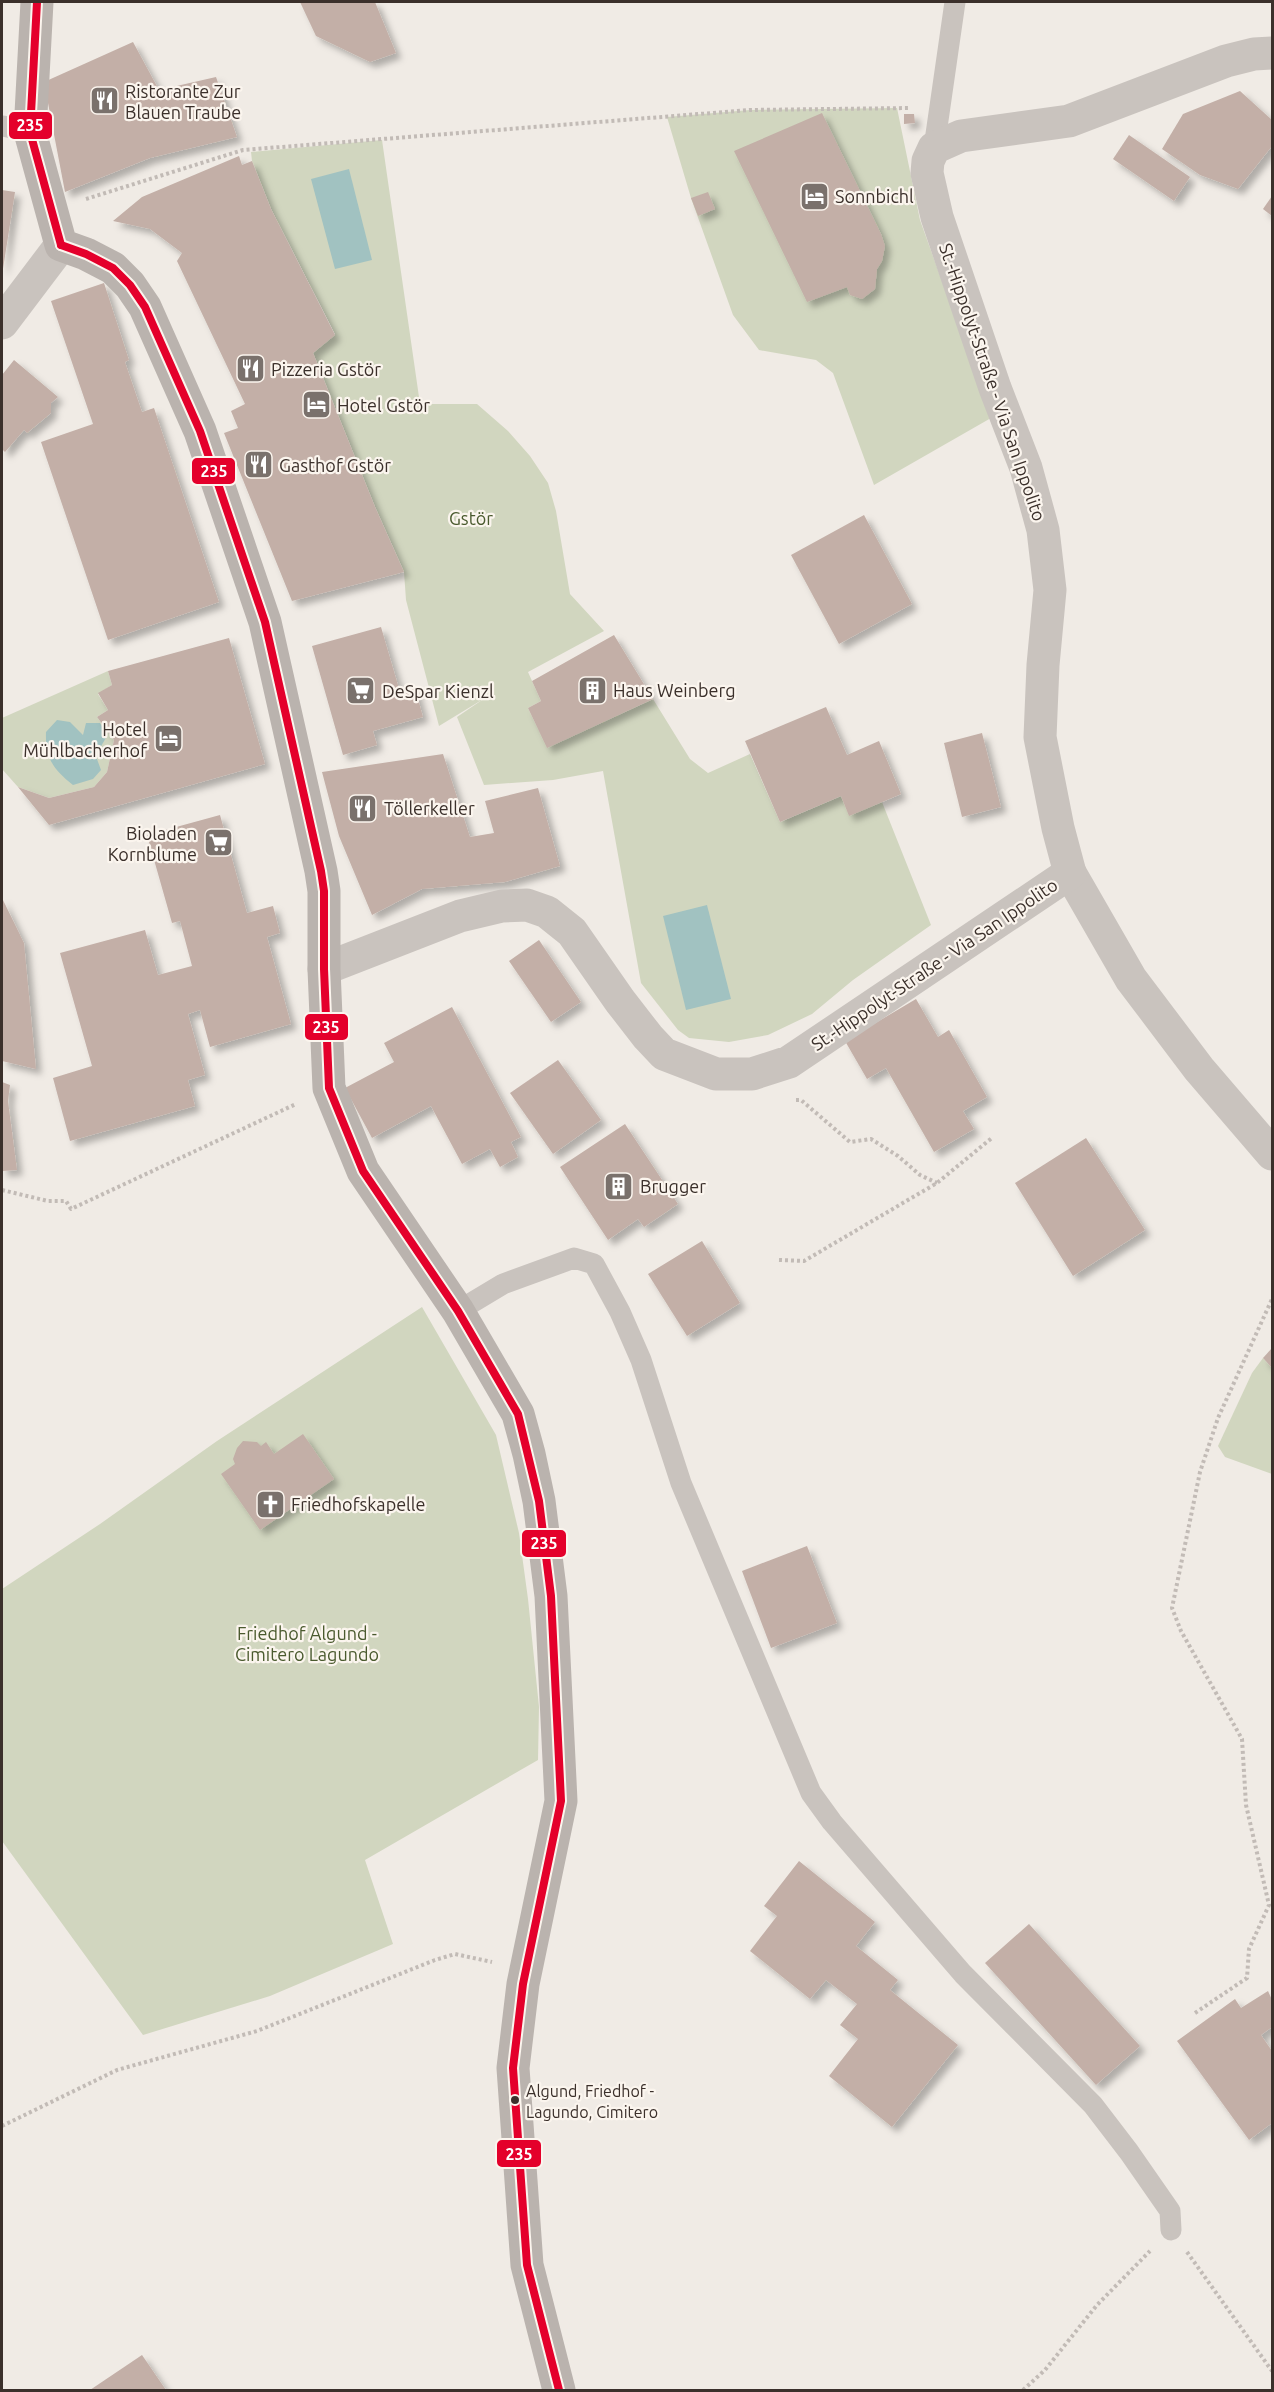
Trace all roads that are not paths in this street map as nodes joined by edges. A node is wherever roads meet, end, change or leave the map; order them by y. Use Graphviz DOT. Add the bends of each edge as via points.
graph roads {
  1 [pos="37,2"];
  2 [pos="956,2"];
  3 [pos="1272,53"];
  4 [pos="934,148"];
  5 [pos="61,245"];
  6 [pos="2,323"];
  7 [pos="1070,873"];
  8 [pos="324,969"];
  9 [pos="1272,1154"];
  10 [pos="458,1311"];
  11 [pos="1171,2230"];
  12 [pos="559,2391"];
  1 -- 5 [label="main road" via="17,129"];
  2 -- 4 [label="lane"];
  3 -- 4 [label="street" via="1226,61 1069,121 961,136"];
  4 -- 7 [label="street, St.-Hippolyt-Straße - Via San Ippolito" via="927,173 937,217 1026,468 1043,530 1050,590 1040,737"];
  5 -- 6 [label="street"];
  5 -- 8 [label="main road" via="112,268 130,285 145,307 200,431 265,622 321,871"];
  7 -- 8 [label="street, St.-Hippolyt-Straße - Via San Ippolito" via="789,1062 752,1074 716,1074 664,1054 620,1001 573,932 547,912 527,904 460,916"];
  7 -- 9 [label="street" via="1131,979 1199,1069"];
  8 -- 10 [label="main road" via="329,1088 363,1171"];
  10 -- 11 [label="lane" via="502,1284 574,1258 594,1264 641,1360 681,1483 811,1793 963,1974 1093,2105 1170,2211"];
  10 -- 12 [label="main road" via="518,1414 539,1501 551,1596 561,1801 526,1969 513,2068 527,2265"];
}
